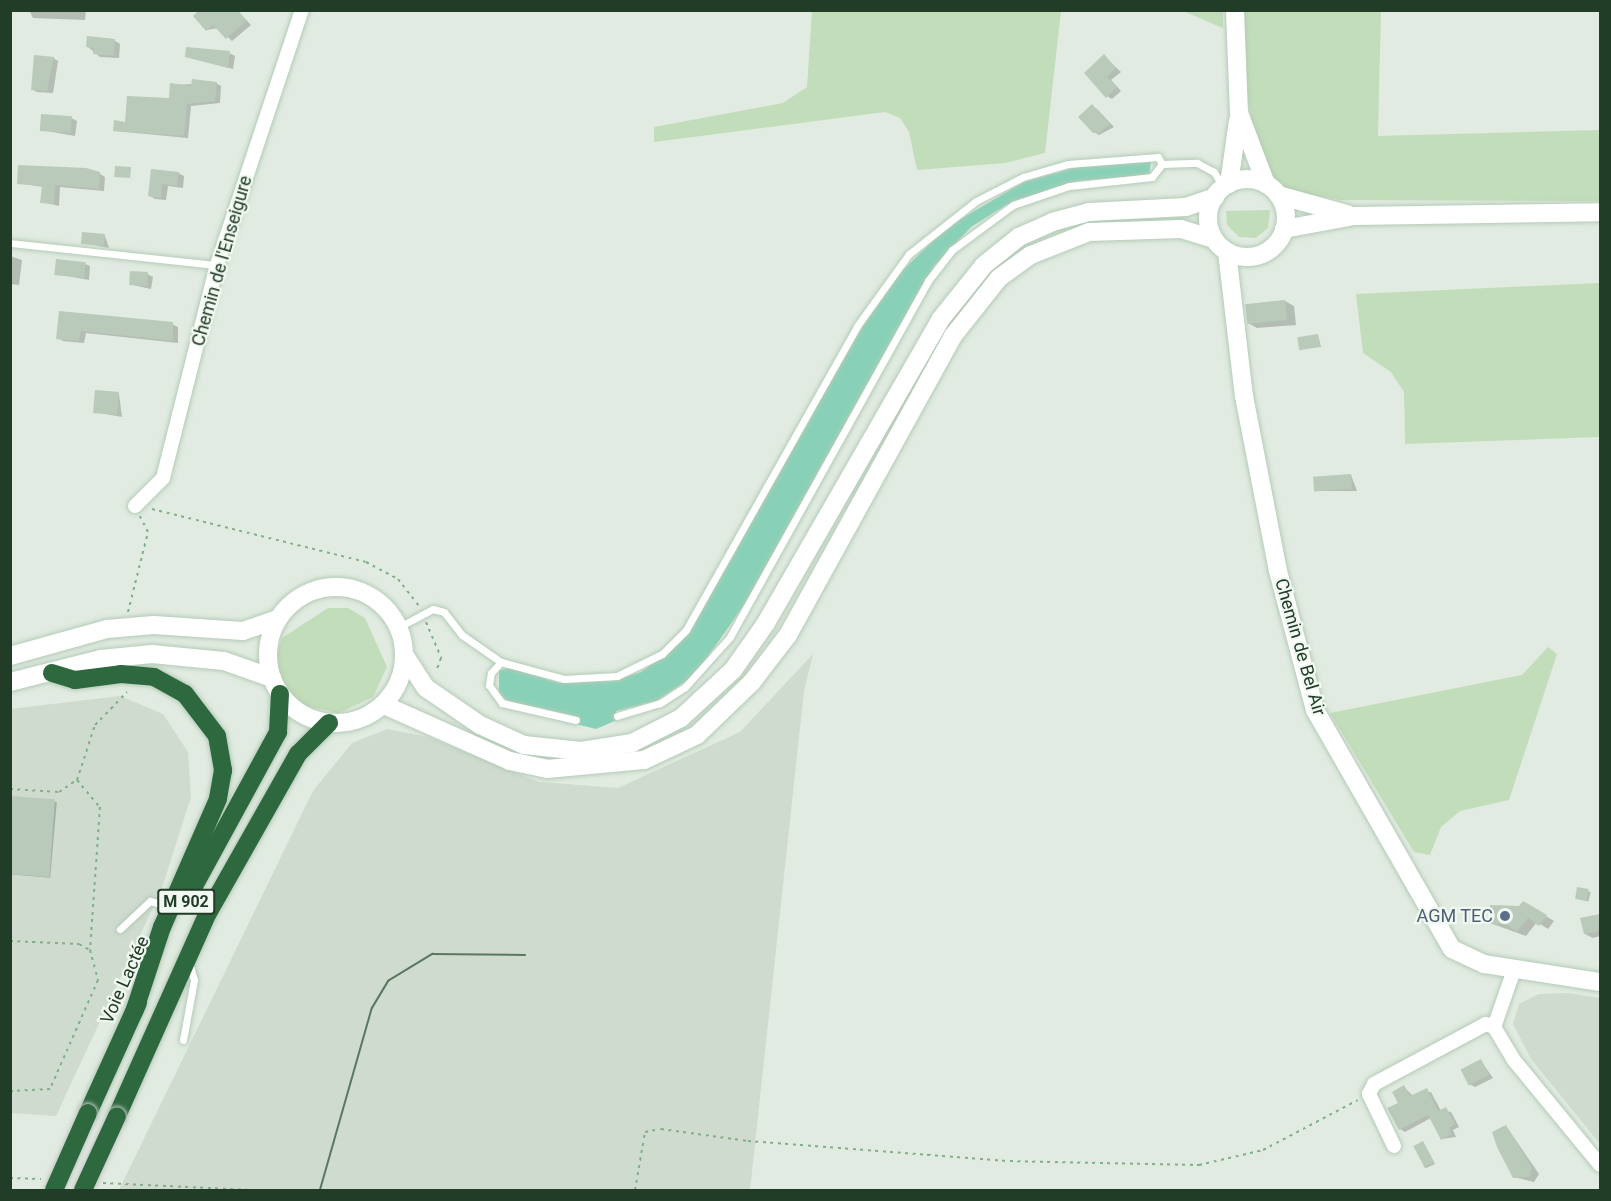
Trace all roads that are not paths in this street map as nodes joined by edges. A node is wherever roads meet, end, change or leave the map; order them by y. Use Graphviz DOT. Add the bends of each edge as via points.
graph roads {
  1 [pos="302,10"];
  2 [pos="1235,10"];
  3 [pos="1239,113"];
  4 [pos="1162,164"];
  5 [pos="1222,190"];
  6 [pos="1272,190"];
  7 [pos="1600,212"];
  8 [pos="1355,216"];
  9 [pos="1284,230"];
  10 [pos="10,243"];
  11 [pos="1220,245"];
  12 [pos="1252,257"];
  13 [pos="217,266"];
  14 [pos="1234,284"];
  15 [pos="135,506"];
  16 [pos="277,619"];
  17 [pos="399,627"];
  18 [pos="10,656"];
  19 [pos="405,656"];
  20 [pos="501,662"];
  21 [pos="52,673"];
  22 [pos="10,682"];
  23 [pos="276,686"];
  24 [pos="384,705"];
  25 [pos="617,716"];
  26 [pos="576,720"];
  27 [pos="329,723"];
  28 [pos="177,897"];
  29 [pos="120,929"];
  30 [pos="187,957"];
  31 [pos="1514,969"];
  32 [pos="1600,982"];
  33 [pos="134,1012"];
  34 [pos="1494,1027"];
  35 [pos="183,1040"];
  36 [pos="1394,1146"];
  37 [pos="1600,1165"];
  38 [pos="49,1185"];
  39 [pos="87,1186"];
  1 -- 13 [label="street, Chemin de l'Enseigure"];
  2 -- 3 [label="main road"];
  3 -- 5 [label="main road"];
  3 -- 6 [label="main road"];
  4 -- 5 [label="lane" via="1197,163 1214,172"];
  4 -- 20 [label="lane" via="1158,157 1110,158 1023,177 976,201 909,254 857,326 686,630 662,654 616,676 590,679 564,679"];
  4 -- 25 [label="lane" via="1152,177 1039,194 991,217 952,250 928,281 730,637 685,687 660,704"];
  5 -- 6 [label="main road" via="1247,180"];
  5 -- 11 [label="main road" via="1208,213"];
  5 -- 19 [label="main road" via="1186,207 1089,212 1052,222 1018,237 984,265 940,320 766,623 734,670 681,718 632,742 581,751 524,745 480,725 426,687"];
  6 -- 8 [label="main road"];
  6 -- 9 [label="main road" via="1285,212"];
  7 -- 8 [label="main road"];
  8 -- 9 [label="main road"];
  9 -- 12 [label="main road" via="1268,251"];
  10 -- 13 [label="lane"];
  11 -- 12 [label="main road"];
  11 -- 14 [label="main road, Chemin de Bel Air"];
  11 -- 24 [label="main road" via="1181,229 1089,231 1031,255 999,278 953,336 788,635 752,682 697,735 644,760 547,769 510,761"];
  12 -- 14 [label="main road"];
  13 -- 15 [label="street, Chemin de l'Enseigure" via="163,478"];
  14 -- 31 [label="main road, Chemin de Bel Air" via="1244,396 1278,571 1315,710 1443,938 1463,957"];
  16 -- 17 [label="main road" via="291,602 330,586 371,595"];
  16 -- 18 [label="main road" via="243,631 154,625 107,629"];
  16 -- 23 [label="main road" via="269,638"];
  17 -- 19 [label="main road"];
  17 -- 20 [label="lane" via="423,613 444,612 462,635"];
  19 -- 24 [label="main road" via="399,682"];
  20 -- 26 [label="lane" via="491,673 495,698 532,714"];
  21 -- 22 [label="main road"];
  21 -- 23 [label="main road" via="101,658 180,655 224,661"];
  21 -- 28 [label="highway" via="75,680 121,674 154,677 185,694 204,713 217,736 223,770 218,799"];
  23 -- 27 [label="main road" via="302,713"];
  23 -- 33 [label="highway, Voie Lactée / M 902" via="278,732 177,918"];
  24 -- 27 [label="main road" via="368,716"];
  27 -- 30 [label="highway, M 902" via="298,754 266,805"];
  28 -- 29 [label="lane" via="167,908 150,901"];
  28 -- 33 [label="highway"];
  30 -- 35 [label="lane" via="194,980"];
  30 -- 39 [label="highway, M 902, bridge"];
  31 -- 32 [label="main road, Chemin de Bel Air"];
  31 -- 34 [label="street"];
  33 -- 38 [label="highway, Voie Lactée / M 902, bridge" via="88,1113"];
  34 -- 36 [label="street" via="1486,1024 1382,1079 1369,1094"];
  34 -- 37 [label="street" via="1512,1059"];
}
